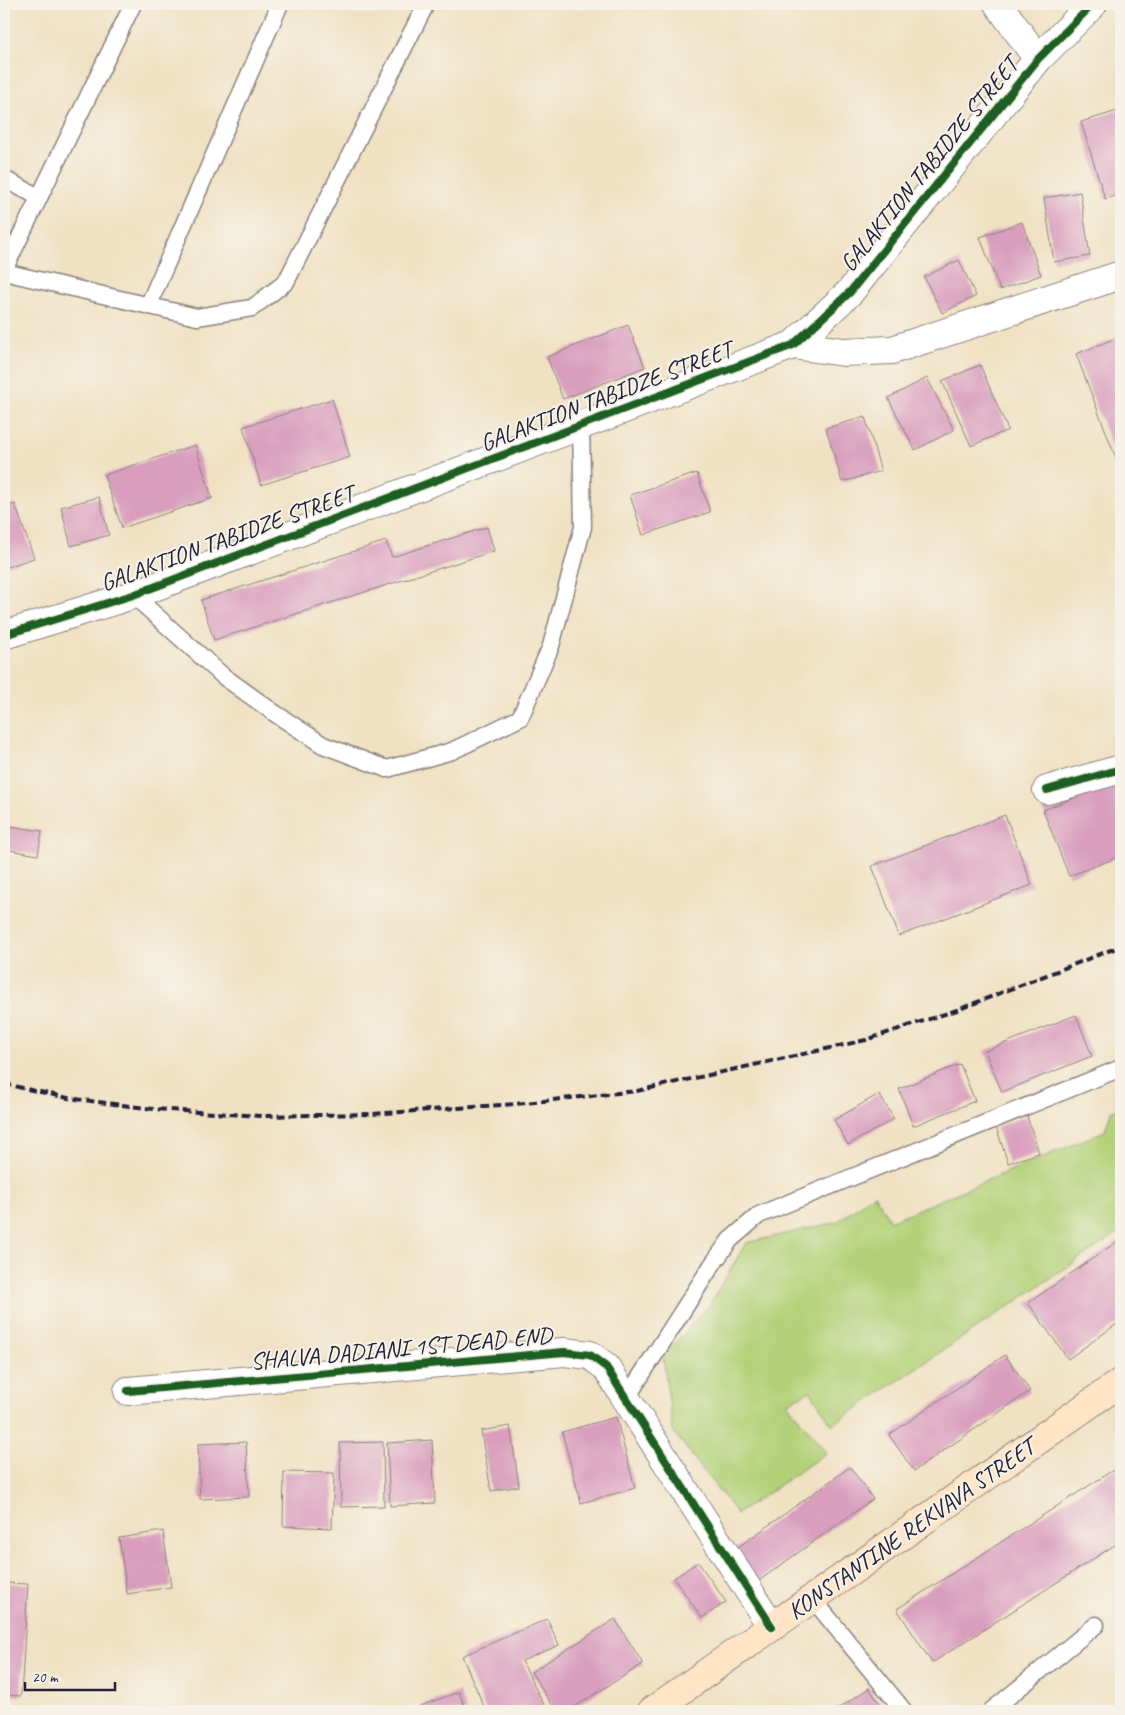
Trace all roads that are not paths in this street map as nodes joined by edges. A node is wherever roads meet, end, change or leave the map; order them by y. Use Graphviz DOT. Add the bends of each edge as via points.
graph roads {
  1 [pos="133,4"];
  2 [pos="280,4"];
  3 [pos="426,4"];
  4 [pos="998,4"];
  5 [pos="1093,4"];
  6 [pos="1038,59"];
  7 [pos="4,179"];
  8 [pos="39,197"];
  9 [pos="4,271"];
  10 [pos="1121,276"];
  11 [pos="148,306"];
  12 [pos="793,345"];
  13 [pos="581,425"];
  14 [pos="132,595"];
  15 [pos="4,636"];
  16 [pos="1121,769"];
  17 [pos="1047,790"];
  18 [pos="1121,1068"];
  19 [pos="1121,1382"];
  20 [pos="128,1391"];
  21 [pos="626,1399"];
  22 [pos="813,1599"];
  23 [pos="1096,1625"];
  24 [pos="772,1627"];
  25 [pos="652,1711"];
  26 [pos="904,1711"];
  27 [pos="991,1711"];
  1 -- 8 [label="lane"];
  2 -- 11 [label="lane"];
  3 -- 11 [label="lane" via="286,282 252,308 197,317"];
  4 -- 6 [label="street"];
  5 -- 6 [label="street, GALAKTION TABIDZE STREET"];
  6 -- 12 [label="street, GALAKTION TABIDZE STREET" via="850,292"];
  7 -- 8 [label="lane"];
  8 -- 9 [label="lane"];
  9 -- 11 [label="lane"];
  10 -- 12 [label="street" via="892,350 844,352"];
  12 -- 13 [label="street, GALAKTION TABIDZE STREET"];
  13 -- 14 [label="street, GALAKTION TABIDZE STREET"];
  13 -- 14 [label="lane" via="583,527 551,646 520,718 452,751 386,769 323,745 223,676"];
  14 -- 15 [label="street, GALAKTION TABIDZE STREET"];
  16 -- 17 [label="street"];
  18 -- 21 [label="lane" via="759,1215 730,1240 712,1264"];
  19 -- 22 [label="main road, KONSTANTINE REKVAVA STREET"];
  20 -- 21 [label="street, SHALVA DADIANI 1ST DEAD END" via="564,1352 590,1355 606,1367"];
  21 -- 24 [label="street, SHALVA DADIANI 1ST DEAD END"];
  22 -- 24 [label="main road, KONSTANTINE REKVAVA STREET"];
  22 -- 26 [label="lane"];
  23 -- 27 [label="lane"];
  24 -- 25 [label="main road, KONSTANTINE REKVAVA STREET"];
}
